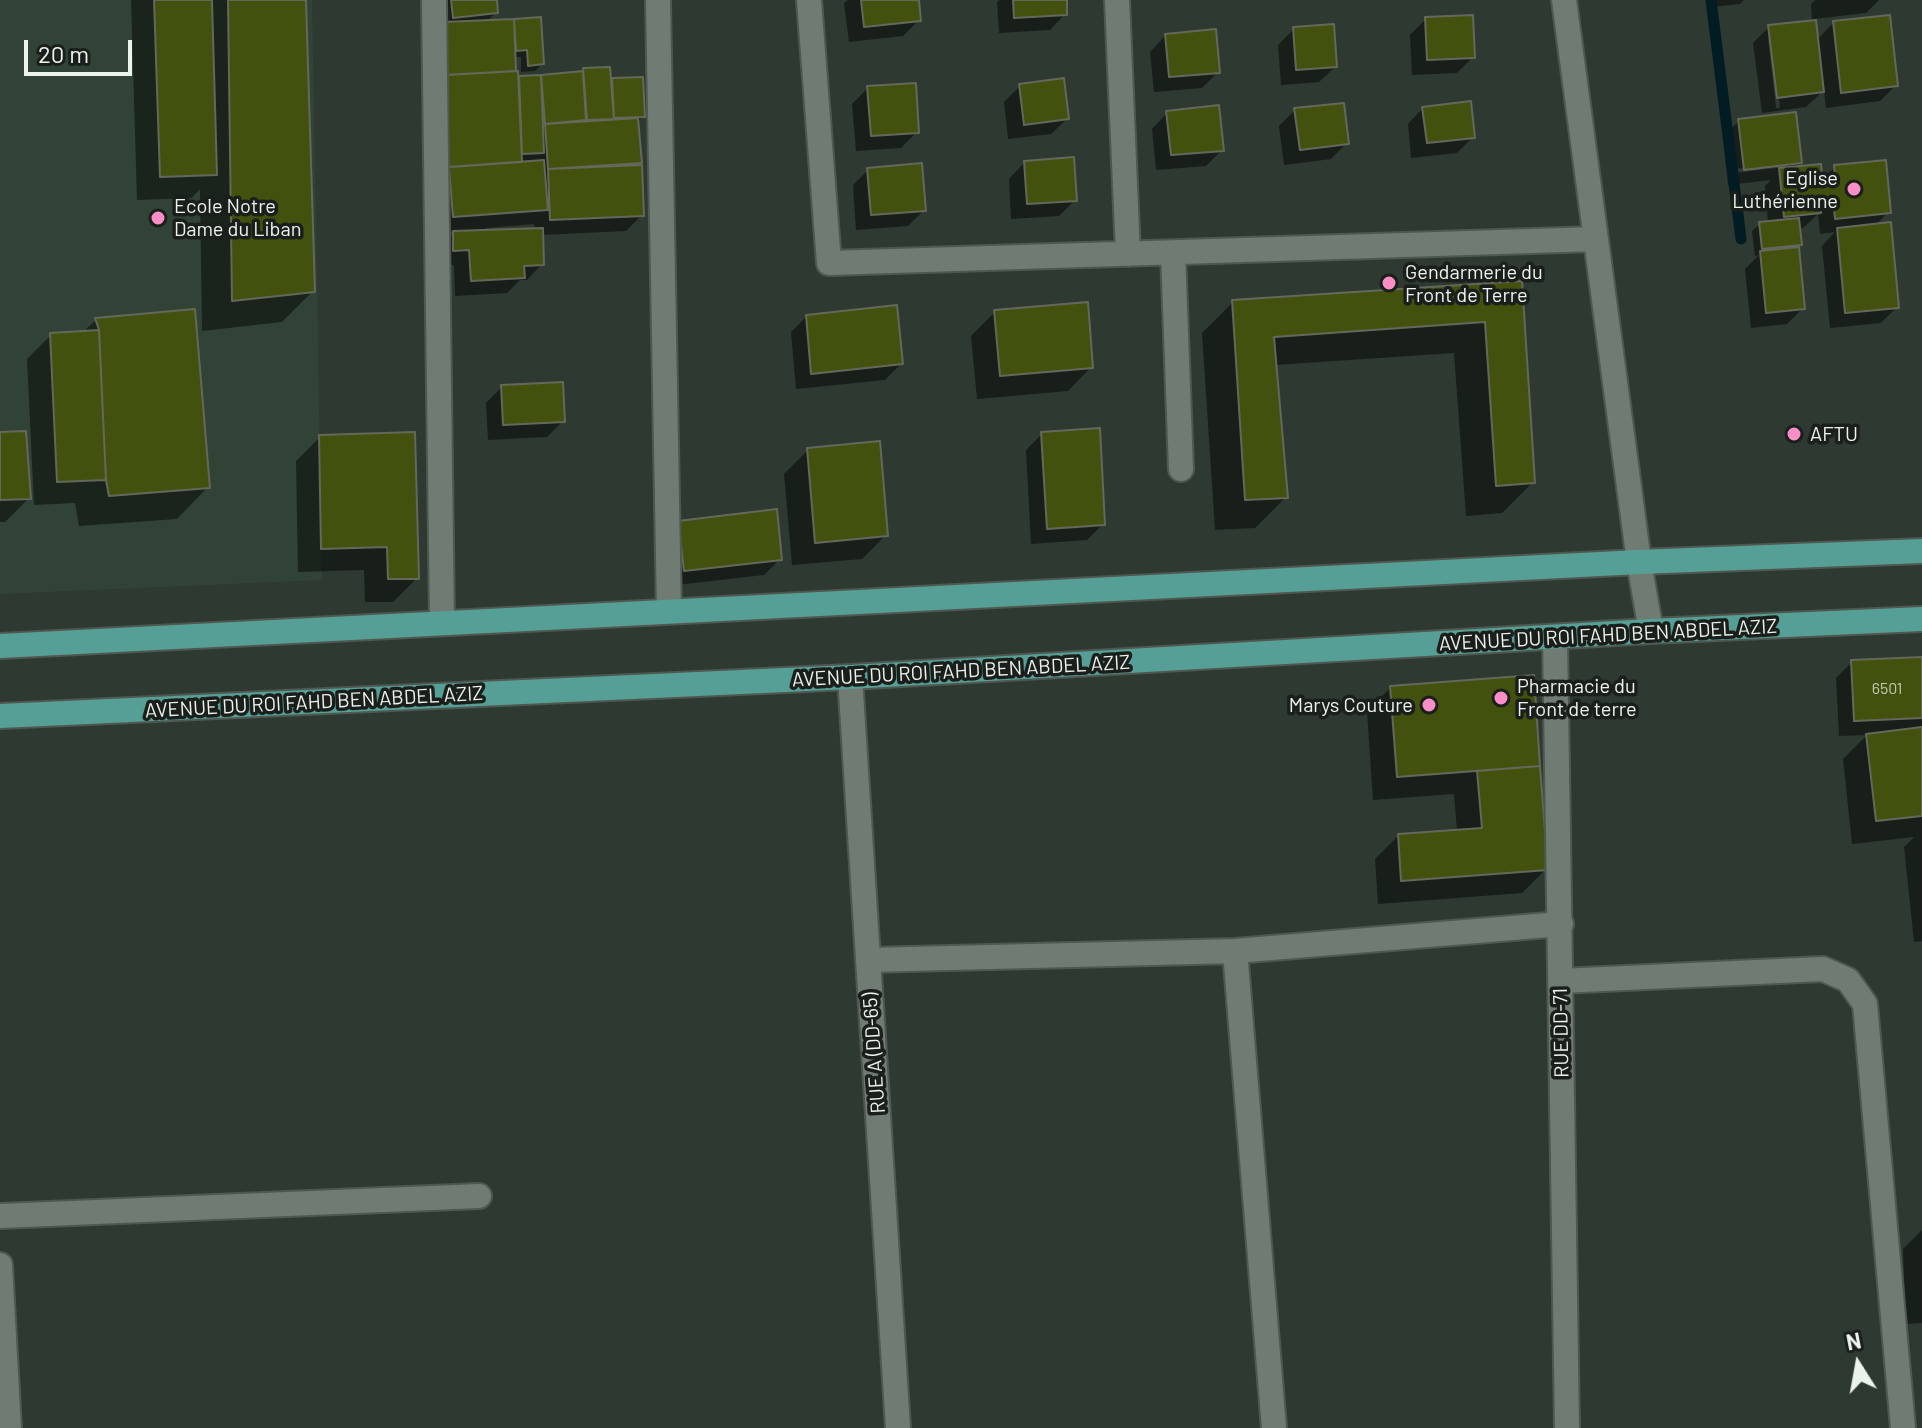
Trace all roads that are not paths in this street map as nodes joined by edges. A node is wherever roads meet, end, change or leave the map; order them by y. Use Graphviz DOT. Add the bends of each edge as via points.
graph roads {
  1 [pos="434,0"];
  2 [pos="658,0"];
  3 [pos="809,0"];
  4 [pos="1117,0"];
  5 [pos="1564,0"];
  6 [pos="1596,239"];
  7 [pos="1173,253"];
  8 [pos="1128,254"];
  9 [pos="1181,469"];
  10 [pos="1922,551"];
  11 [pos="1639,562"];
  12 [pos="669,611"];
  13 [pos="1922,619"];
  14 [pos="442,622"];
  15 [pos="1651,631"];
  16 [pos="1555,638"];
  17 [pos="0,646"];
  18 [pos="850,677"];
  19 [pos="0,716"];
  20 [pos="1561,924"];
  21 [pos="1235,951"];
  22 [pos="868,960"];
  23 [pos="1560,981"];
  24 [pos="479,1196"];
  25 [pos="0,1216"];
  26 [pos="0,1265"];
  27 [pos="9,1428"];
  28 [pos="898,1428"];
  29 [pos="1274,1428"];
  30 [pos="1567,1428"];
  31 [pos="1903,1428"];
  1 -- 14 [label="street"];
  2 -- 12 [label="street"];
  3 -- 8 [label="street" via="829,263"];
  4 -- 8 [label="street"];
  5 -- 6 [label="street"];
  6 -- 7 [label="street"];
  6 -- 11 [label="street"];
  7 -- 8 [label="street"];
  7 -- 9 [label="street"];
  10 -- 11 [label="main road"];
  11 -- 12 [label="main road"];
  11 -- 15 [label="street"];
  12 -- 14 [label="main road"];
  13 -- 15 [label="main road, AVENUE DU ROI FAHD BEN ABDEL AZIZ"];
  14 -- 17 [label="main road"];
  15 -- 16 [label="main road, AVENUE DU ROI FAHD BEN ABDEL AZIZ"];
  16 -- 18 [label="main road, AVENUE DU ROI FAHD BEN ABDEL AZIZ"];
  16 -- 20 [label="street, RUE DD-71"];
  18 -- 19 [label="main road, AVENUE DU ROI FAHD BEN ABDEL AZIZ"];
  18 -- 22 [label="street, RUE A (DD-65)"];
  20 -- 21 [label="street"];
  20 -- 23 [label="street, RUE DD-71"];
  21 -- 22 [label="street"];
  21 -- 29 [label="street"];
  22 -- 28 [label="street, RUE A (DD-65)"];
  23 -- 30 [label="street, RUE DD-71"];
  23 -- 31 [label="street" via="1823,969 1848,980 1865,1004"];
  24 -- 25 [label="street"];
  26 -- 27 [label="street"];
}
